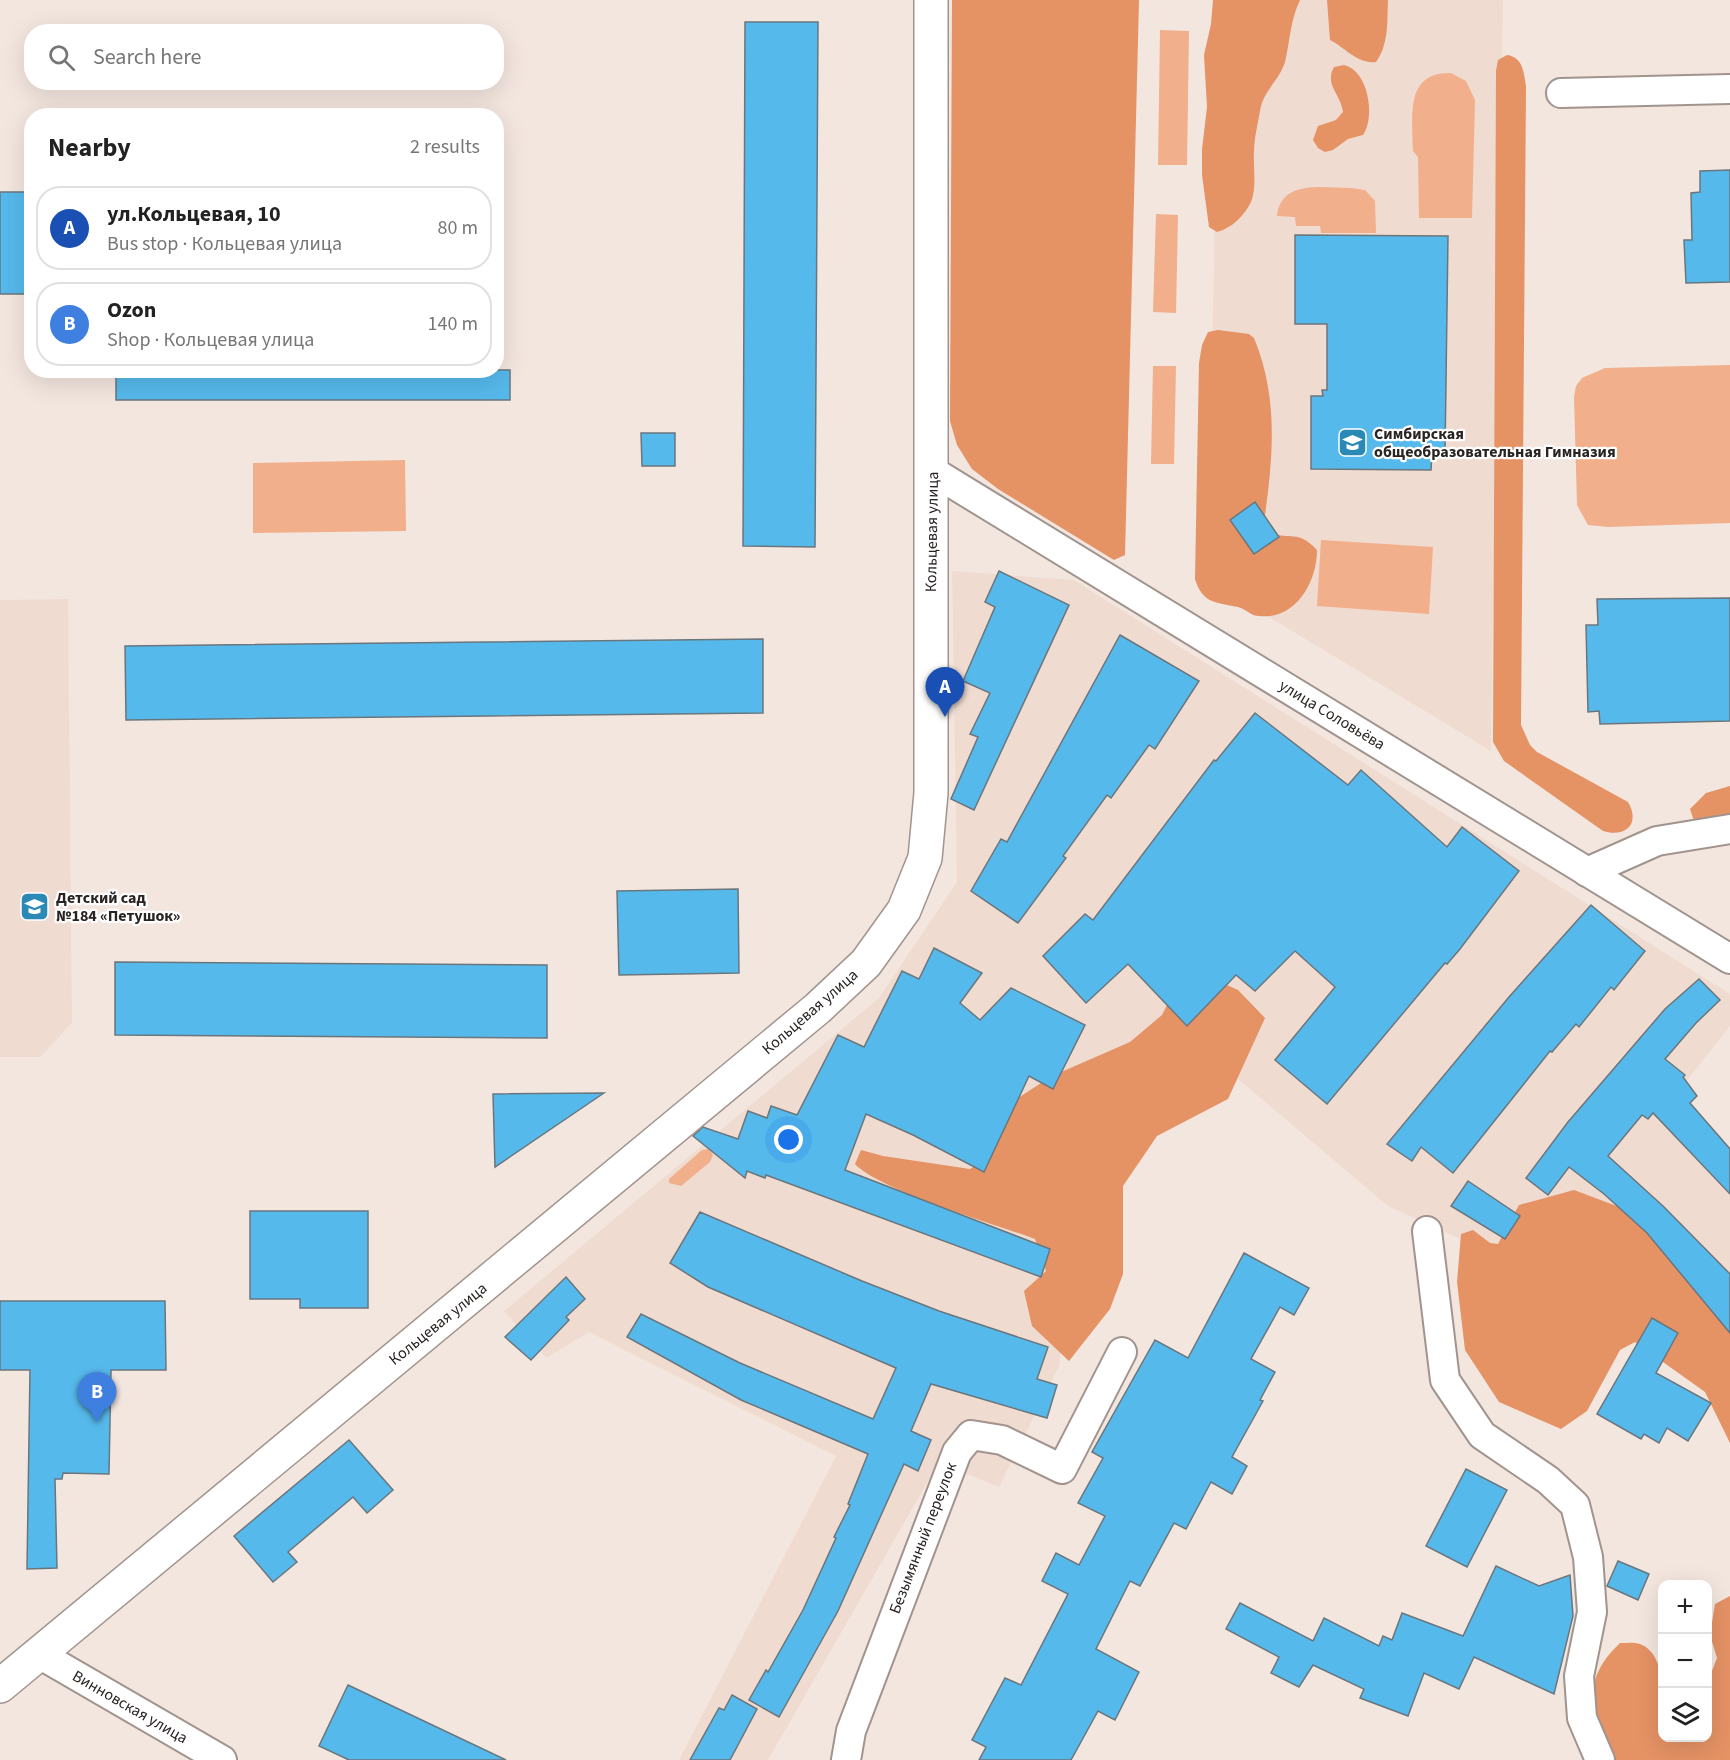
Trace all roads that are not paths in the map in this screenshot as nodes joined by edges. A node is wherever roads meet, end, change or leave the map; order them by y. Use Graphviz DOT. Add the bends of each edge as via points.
graph roads {
  1 [pos="932,0"];
  2 [pos="1730,89"];
  3 [pos="1561,93"];
  4 [pos="932,471"];
  5 [pos="1730,829"];
  6 [pos="1587,872"];
  7 [pos="1730,959"];
  8 [pos="1427,1231"];
  9 [pos="1122,1352"];
  10 [pos="39,1654"];
  11 [pos="0,1686"];
  12 [pos="222,1760"];
  13 [pos="846,1760"];
  14 [pos="1600,1760"];
  1 -- 4 [label="street, Кольцевая улица"];
  2 -- 3 [label="street"];
  4 -- 6 [label="street, улица Соловьёва"];
  4 -- 10 [label="street, Кольцевая улица" via="932,793 925,858 904,910 866,963 601,1191"];
  5 -- 6 [label="street" via="1657,841"];
  6 -- 7 [label="street, улица Соловьёва"];
  8 -- 14 [label="street" via="1445,1380 1482,1435 1548,1480 1575,1505 1588,1557 1592,1612 1578,1677 1582,1718"];
  9 -- 13 [label="street, Безымянный переулок" via="1062,1469 1002,1440 971,1435 957,1452 859,1710"];
  10 -- 11 [label="street, Кольцевая улица"];
  10 -- 12 [label="street, Винновская улица"];
}
